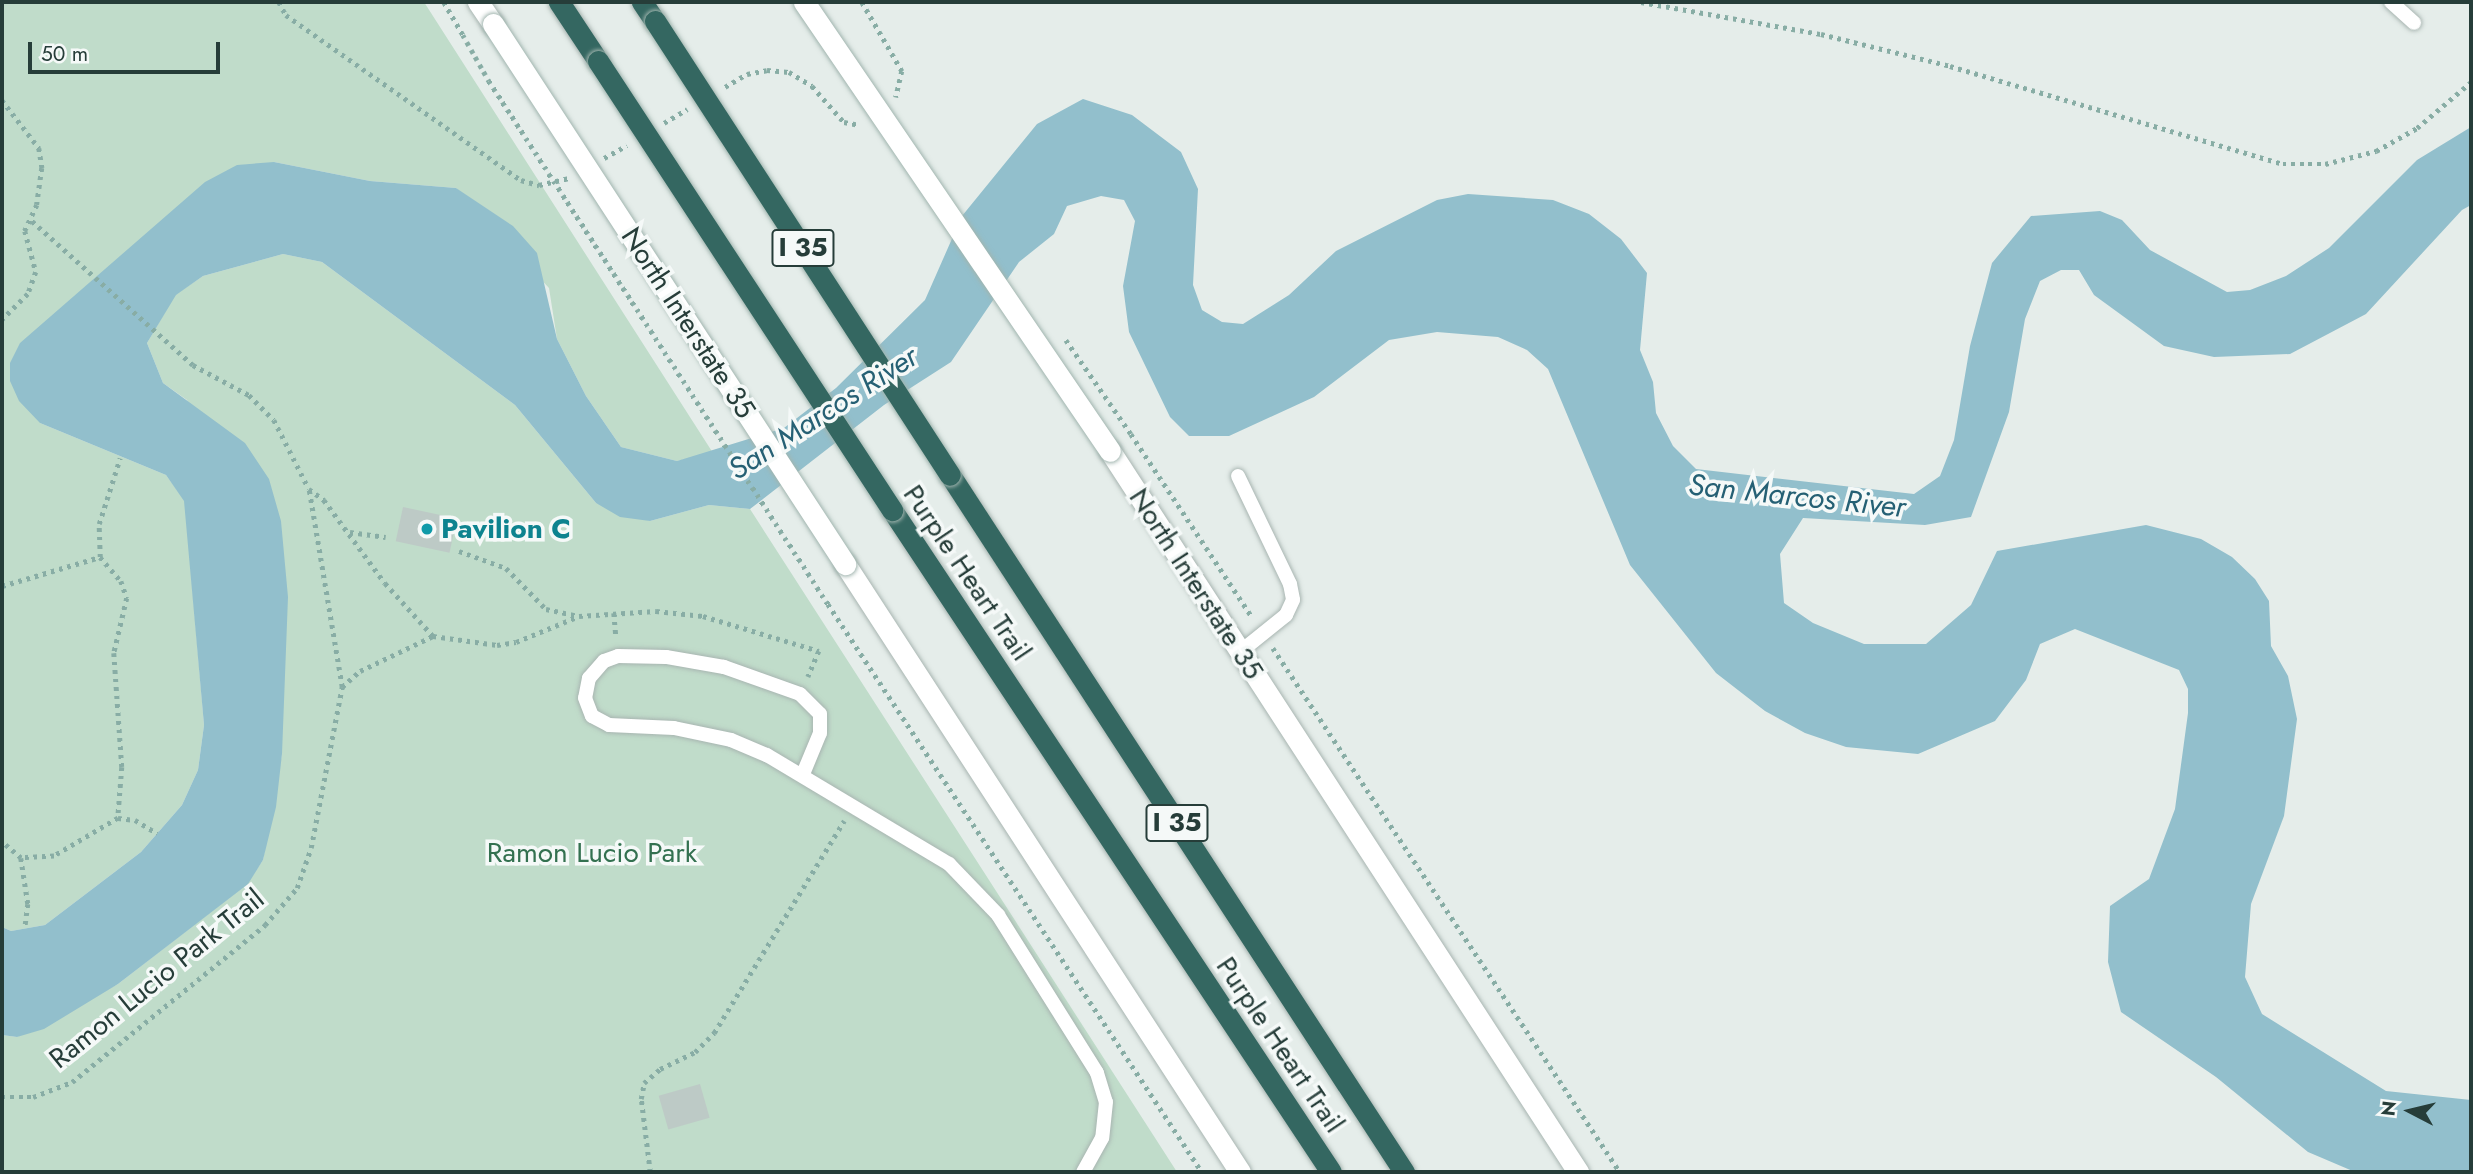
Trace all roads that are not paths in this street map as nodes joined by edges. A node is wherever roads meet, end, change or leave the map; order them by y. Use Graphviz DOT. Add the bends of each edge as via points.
graph roads {
  1 [pos="478,2"];
  2 [pos="559,2"];
  3 [pos="642,2"];
  4 [pos="804,2"];
  5 [pos="2391,2"];
  6 [pos="2414,23"];
  7 [pos="1238,476"];
  8 [pos="1240,652"];
  9 [pos="803,774"];
  10 [pos="1083,1172"];
  11 [pos="1240,1172"];
  12 [pos="1331,1172"];
  13 [pos="1404,1172"];
  14 [pos="1578,1172"];
  1 -- 11 [label="main road, North Interstate 35, bridge"];
  2 -- 12 [label="highway, Purple Heart Trail / I 35, bridge"];
  3 -- 13 [label="highway, Purple Heart Trail / I 35, bridge"];
  4 -- 8 [label="main road, North Interstate 35, bridge" via="1111,451"];
  5 -- 6 [label="lane"];
  7 -- 8 [label="lane" via="1290,584 1293,600 1286,615"];
  8 -- 14 [label="main road, North Interstate 35"];
  9 -- 9 [label="lane" via="731,740 674,728 609,725 592,716 585,698 589,678 604,661 618,656 666,657 724,667 800,694 820,714 820,733"];
  9 -- 10 [label="lane" via="949,864 998,915 1097,1073 1106,1102 1103,1126"];
}
